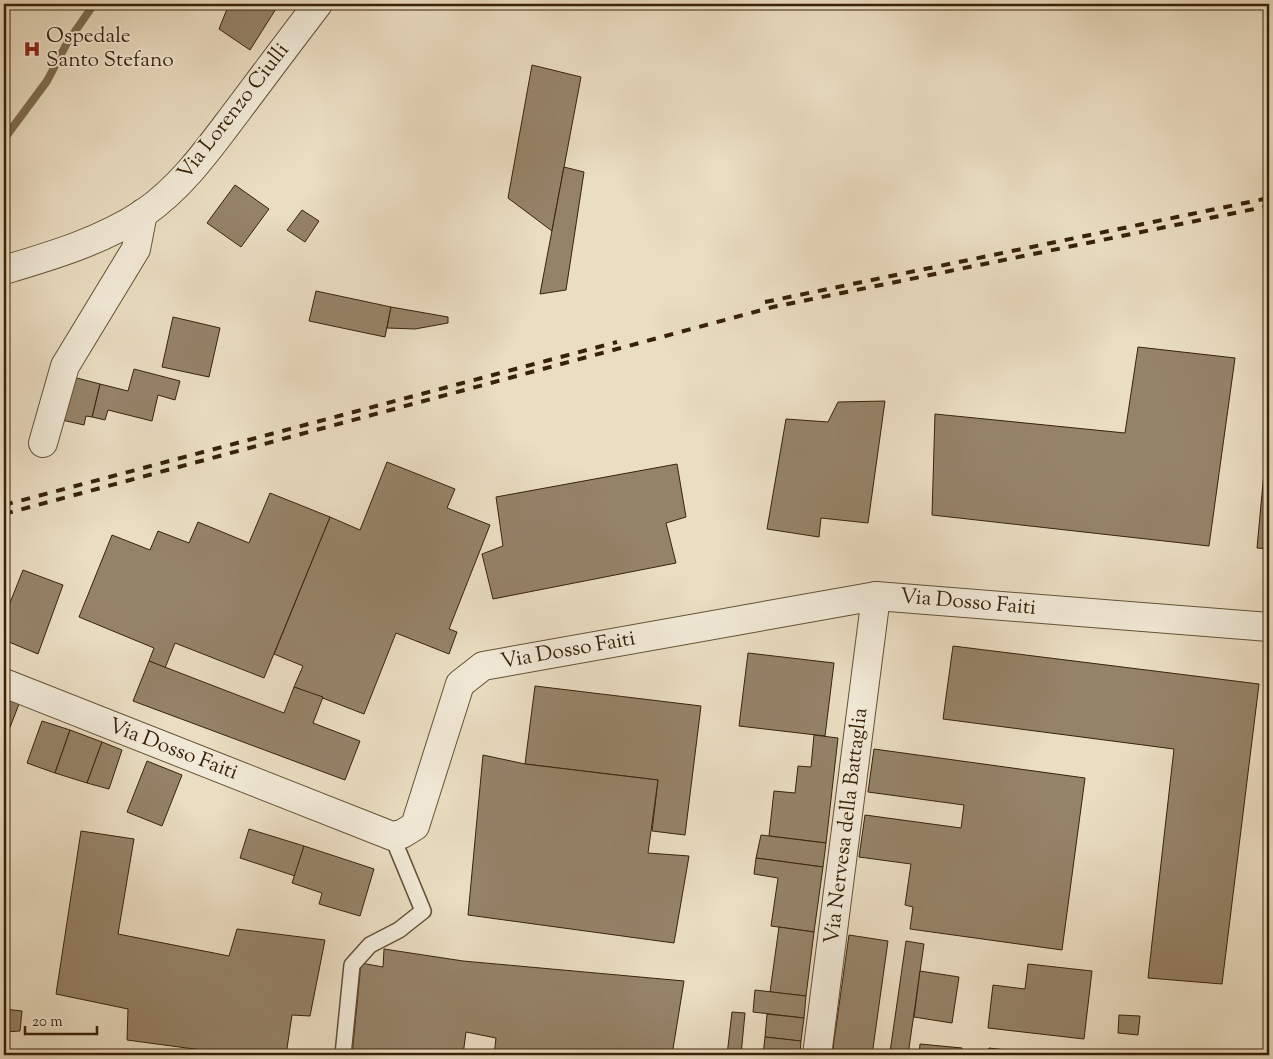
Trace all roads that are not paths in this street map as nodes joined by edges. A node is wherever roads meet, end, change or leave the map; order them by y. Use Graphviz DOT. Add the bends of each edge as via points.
graph roads {
  1 [pos="318,4"];
  2 [pos="143,213"];
  3 [pos="4,270"];
  4 [pos="43,443"];
  5 [pos="876,596"];
  6 [pos="1269,627"];
  7 [pos="4,683"];
  8 [pos="392,836"];
  9 [pos="343,1055"];
  10 [pos="817,1055"];
  1 -- 2 [label="street, Via Lorenzo Ciulli" via="198,163"];
  2 -- 3 [label="street, Via Lorenzo Ciulli" via="49,257"];
  2 -- 4 [label="street" via="136,249 65,366"];
  5 -- 6 [label="street, Via Dosso Faiti"];
  5 -- 8 [label="street, Via Dosso Faiti" via="483,666 460,684 415,826"];
  5 -- 10 [label="street, Via Nervesa della Battaglia"];
  7 -- 8 [label="street, Via Dosso Faiti"];
  8 -- 9 [label="lane" via="423,911 399,930 370,945 352,965"];
}
